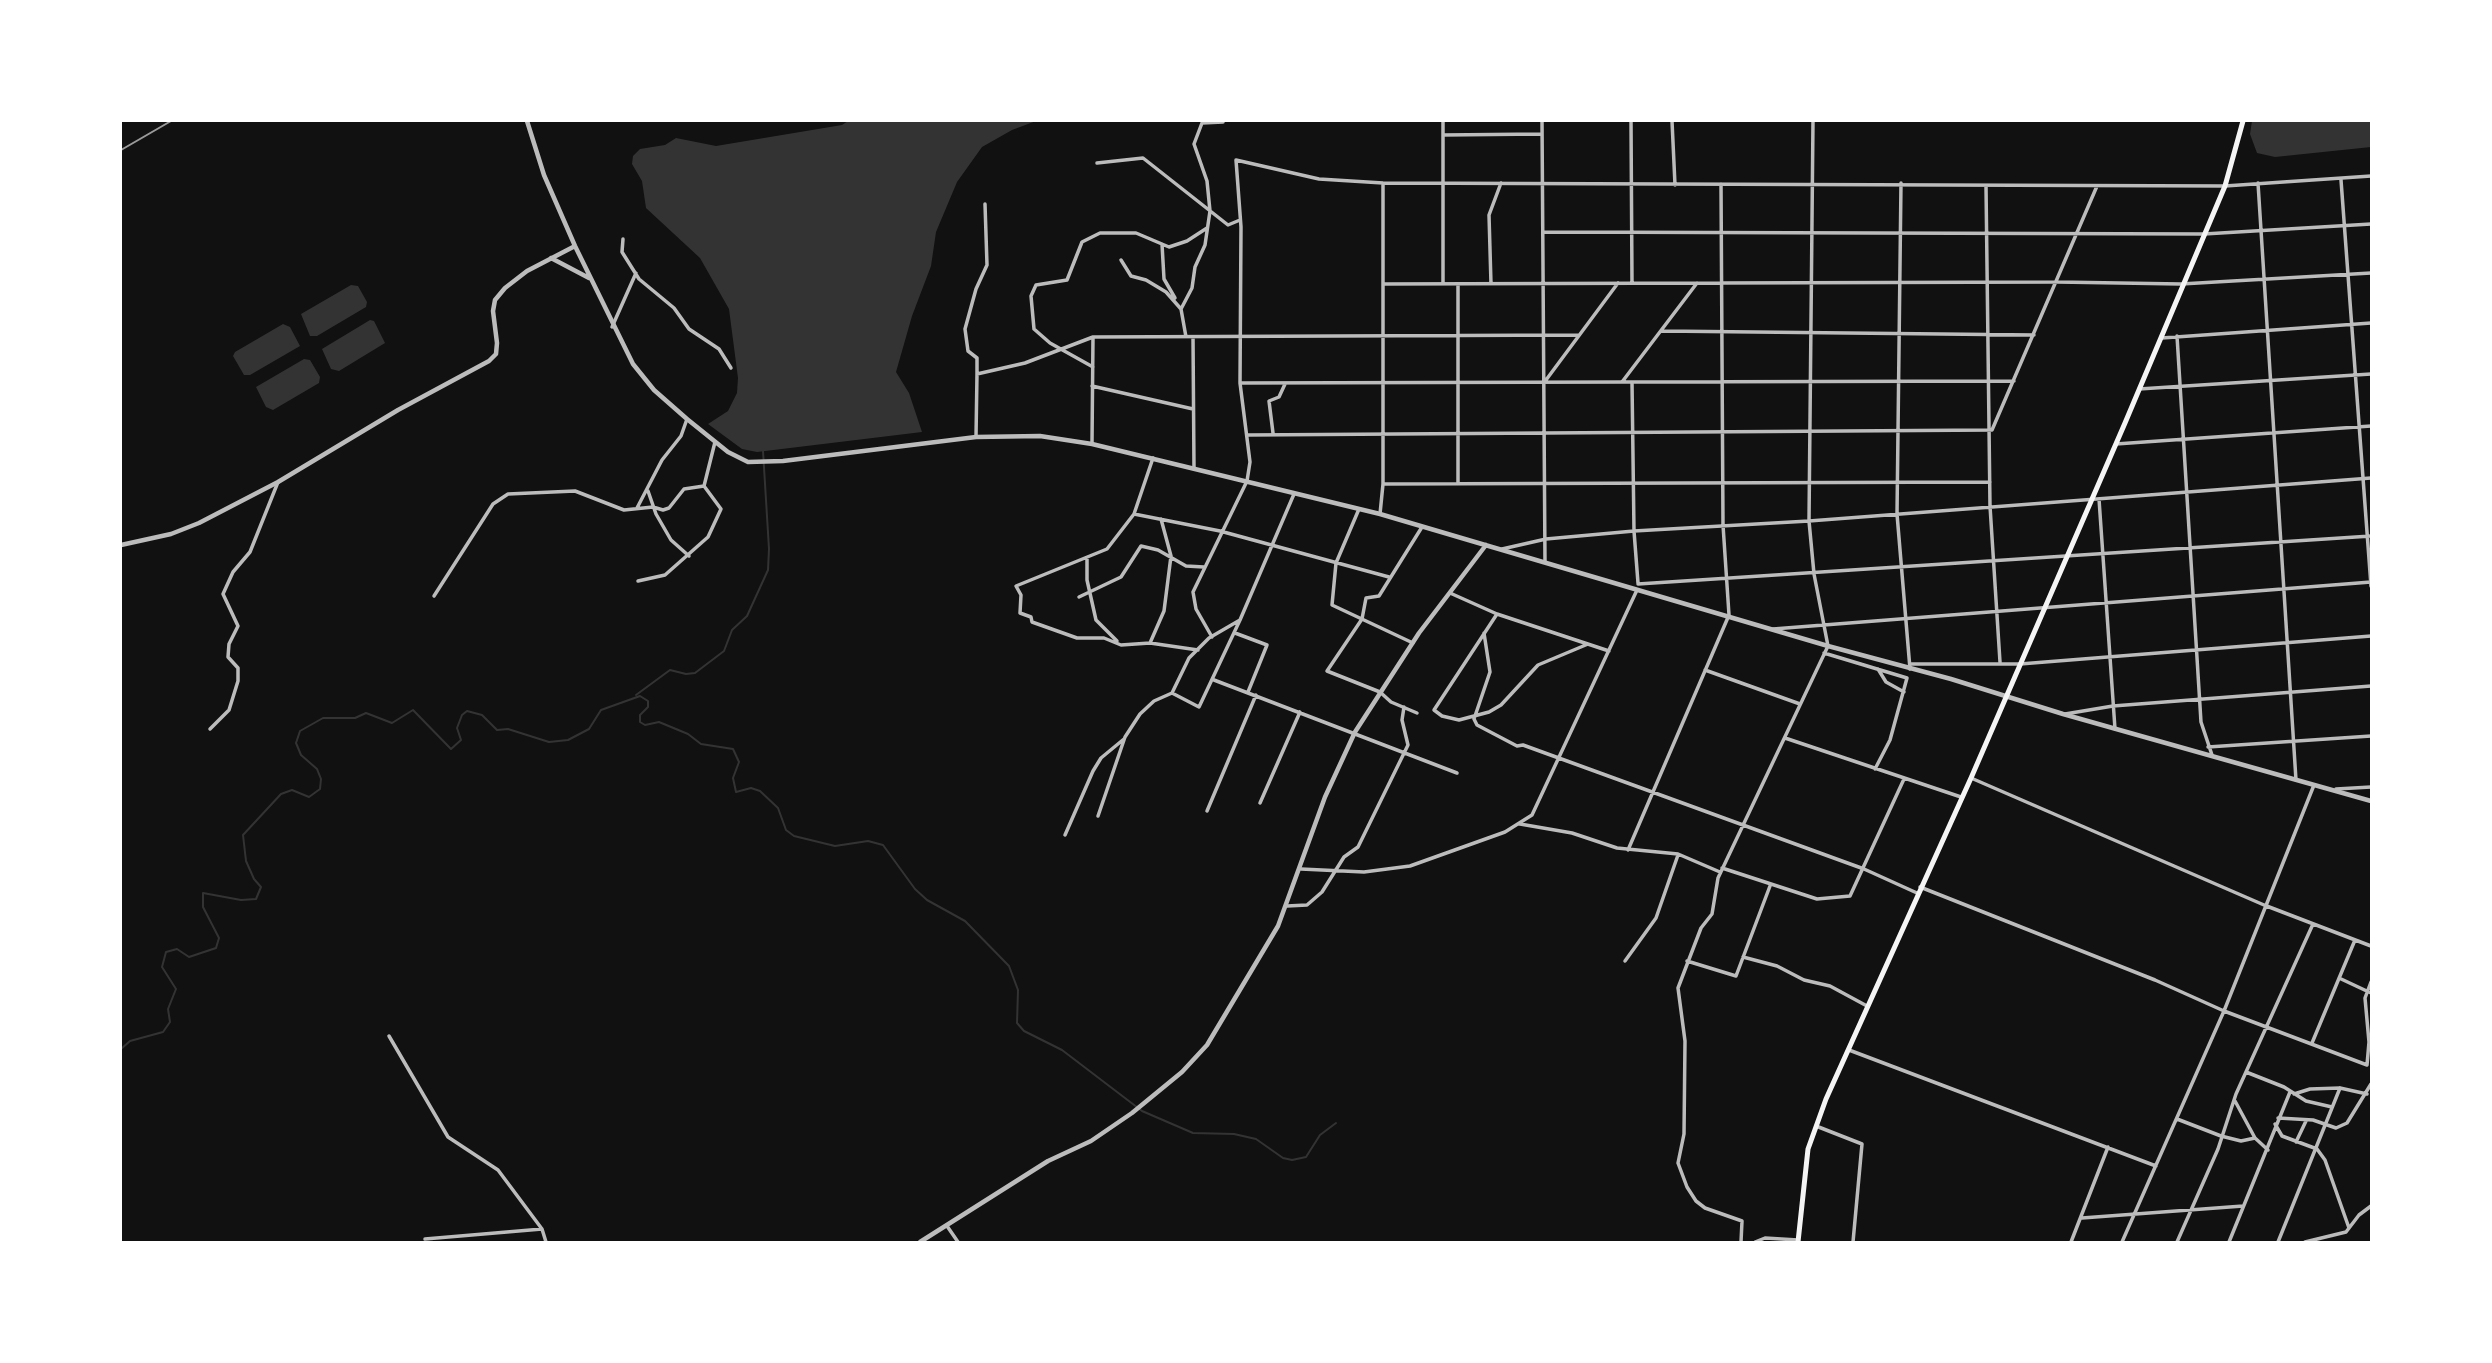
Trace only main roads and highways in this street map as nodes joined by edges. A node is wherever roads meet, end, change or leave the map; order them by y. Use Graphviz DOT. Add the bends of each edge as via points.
graph roads {
  1 [pos="2244,121"];
  2 [pos="1798,1241"];
  1 -- 2 [label="main road" via="2225,186 2116,444 1816,1126 1808,1149"];
}
